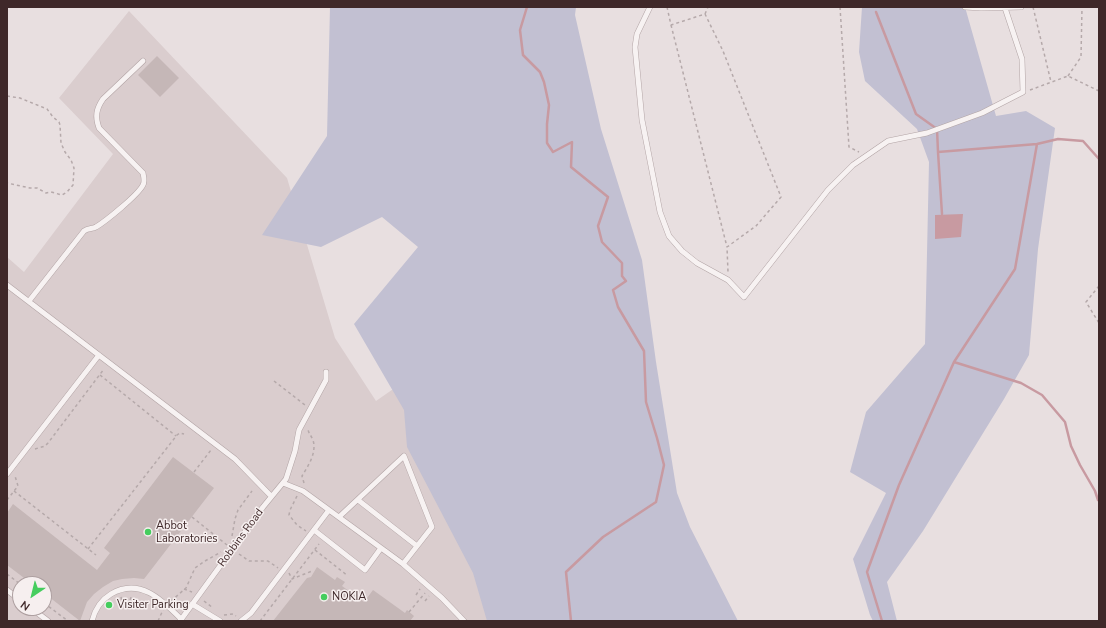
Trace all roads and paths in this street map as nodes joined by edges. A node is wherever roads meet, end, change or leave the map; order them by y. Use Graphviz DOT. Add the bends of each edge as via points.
graph roads {
  1 [pos="650,7"];
  2 [pos="667,7"];
  3 [pos="708,7"];
  4 [pos="840,7"];
  5 [pos="965,7"];
  6 [pos="1021,7"];
  7 [pos="1033,7"];
  8 [pos="1082,7"];
  9 [pos="1005,8"];
  10 [pos="705,14"];
  11 [pos="671,25"];
  12 [pos="143,61"];
  13 [pos="1068,76"];
  14 [pos="1051,82"];
  15 [pos="1099,90"];
  16 [pos="1023,92"];
  17 [pos="7,96"];
  18 [pos="866,156"];
  19 [pos="7,183"];
  20 [pos="727,247"];
  21 [pos="728,280"];
  22 [pos="7,285"];
  23 [pos="1099,286"];
  24 [pos="29,301"];
  25 [pos="1099,323"];
  26 [pos="99,355"];
  27 [pos="104,369"];
  28 [pos="326,372"];
  29 [pos="100,376"];
  30 [pos="274,381"];
  31 [pos="307,406"];
  32 [pos="310,424"];
  33 [pos="184,434"];
  34 [pos="176,436"];
  35 [pos="211,450"];
  36 [pos="32,451"];
  37 [pos="194,472"];
  38 [pos="7,474"];
  39 [pos="15,474"];
  40 [pos="283,482"];
  41 [pos="305,485"];
  42 [pos="14,491"];
  43 [pos="252,492"];
  44 [pos="297,495"];
  45 [pos="271,496"];
  46 [pos="7,500"];
  47 [pos="358,500"];
  48 [pos="329,510"];
  49 [pos="192,517"];
  50 [pos="339,518"];
  51 [pos="314,530"];
  52 [pos="306,531"];
  53 [pos="232,540"];
  54 [pos="320,542"];
  55 [pos="417,546"];
  56 [pos="381,548"];
  57 [pos="88,549"];
  58 [pos="315,550"];
  59 [pos="308,552"];
  60 [pos="239,554"];
  61 [pos="96,555"];
  62 [pos="310,556"];
  63 [pos="302,560"];
  64 [pos="304,564"];
  65 [pos="403,564"];
  66 [pos="278,568"];
  67 [pos="296,568"];
  68 [pos="312,571"];
  69 [pos="288,572"];
  70 [pos="298,572"];
  71 [pos="348,576"];
  72 [pos="292,579"];
  73 [pos="184,589"];
  74 [pos="420,589"];
  75 [pos="132,593"];
  76 [pos="194,593"];
  77 [pos="425,593"];
  78 [pos="416,595"];
  79 [pos="429,596"];
  80 [pos="130,600"];
  81 [pos="204,601"];
  82 [pos="425,601"];
  83 [pos="170,602"];
  84 [pos="192,604"];
  85 [pos="52,609"];
  86 [pos="164,609"];
  87 [pos="215,609"];
  88 [pos="409,612"];
  89 [pos="58,613"];
  90 [pos="220,613"];
  91 [pos="55,616"];
  92 [pos="65,618"];
  93 [pos="239,619"];
  94 [pos="180,620"];
  95 [pos="63,621"];
  96 [pos="68,621"];
  97 [pos="92,621"];
  98 [pos="158,621"];
  99 [pos="220,621"];
  100 [pos="260,621"];
  101 [pos="464,621"];
  1 -- 21 [label="lane" via="637,34 635,47 642,120 660,212 669,236 682,251 697,263"];
  2 -- 11 [label="path"];
  3 -- 10 [label="path"];
  4 -- 18 [label="path" via="849,147"];
  5 -- 9 [label="lane"];
  6 -- 9 [label="lane"];
  7 -- 14 [label="path"];
  8 -- 13 [label="path" via="1081,57"];
  9 -- 16 [label="lane" via="1022,59"];
  10 -- 11 [label="path"];
  10 -- 20 [label="path" via="723,51 781,197 756,226"];
  11 -- 20 [label="path"];
  12 -- 24 [label="lane" via="103,99 96,117 99,128 143,173 143,185 105,220 84,231"];
  13 -- 14 [label="path"];
  13 -- 15 [label="path"];
  14 -- 16 [label="path"];
  16 -- 18 [label="lane" via="970,118 927,133 888,140"];
  17 -- 19 [label="path" via="30,101 50,112 59,122 60,143 72,160 74,168 73,185 62,195"];
  18 -- 21 [label="lane" via="828,190 744,297"];
  20 -- 21 [label="path"];
  22 -- 24 [label="lane"];
  23 -- 25 [label="path" via="1086,302"];
  24 -- 26 [label="lane"];
  26 -- 38 [label="lane"];
  26 -- 45 [label="lane" via="236,459"];
  27 -- 29 [label="path"];
  28 -- 40 [label="lane, Robbins Road" via="326,380 299,430 295,451"];
  29 -- 34 [label="path"];
  29 -- 36 [label="path" via="48,443"];
  30 -- 31 [label="path"];
  32 -- 41 [label="path" via="308,433 314,446 311,461 302,476"];
  33 -- 34 [label="path"];
  34 -- 57 [label="path"];
  35 -- 37 [label="path"];
  39 -- 42 [label="path" via="18,486"];
  40 -- 45 [label="lane, Robbins Road"];
  40 -- 48 [label="lane" via="303,491"];
  42 -- 46 [label="path"];
  42 -- 57 [label="path"];
  43 -- 53 [label="path" via="238,510"];
  44 -- 52 [label="path" via="289,516"];
  45 -- 84 [label="lane, Robbins Road"];
  47 -- 50 [label="lane"];
  47 -- 55 [label="lane"];
  47 -- 55 [label="lane" via="404,456 432,527"];
  48 -- 50 [label="lane"];
  48 -- 51 [label="lane"];
  49 -- 73 [label="path" via="228,545 220,554 205,560 195,568"];
  50 -- 56 [label="lane"];
  51 -- 56 [label="lane" via="365,570"];
  51 -- 93 [label="lane" via="251,613"];
  54 -- 58 [label="path"];
  55 -- 65 [label="lane"];
  56 -- 65 [label="lane"];
  57 -- 61 [label="path"];
  58 -- 62 [label="path"];
  58 -- 71 [label="path"];
  59 -- 62 [label="path"];
  60 -- 66 [label="path" via="249,561 268,561"];
  62 -- 64 [label="path"];
  63 -- 64 [label="path"];
  64 -- 70 [label="path"];
  65 -- 101 [label="lane"];
  67 -- 70 [label="path"];
  68 -- 72 [label="path"];
  69 -- 72 [label="path"];
  70 -- 72 [label="path"];
  72 -- 100 [label="path"];
  73 -- 76 [label="path"];
  73 -- 83 [label="path"];
  74 -- 78 [label="path"];
  75 -- 80 [label="path"];
  77 -- 88 [label="path"];
  79 -- 82 [label="path"];
  81 -- 87 [label="path"];
  84 -- 94 [label="lane, Robbins Road"];
  84 -- 99 [label="lane"];
  85 -- 89 [label="path"];
  86 -- 98 [label="path"];
  89 -- 91 [label="path"];
  89 -- 92 [label="path"];
  90 -- 93 [label="path" via="233,614"];
  92 -- 95 [label="path"];
  92 -- 96 [label="path"];
  94 -- 97 [label="lane" via="154,595 137,588 128,588 107,596 98,605"];
}
